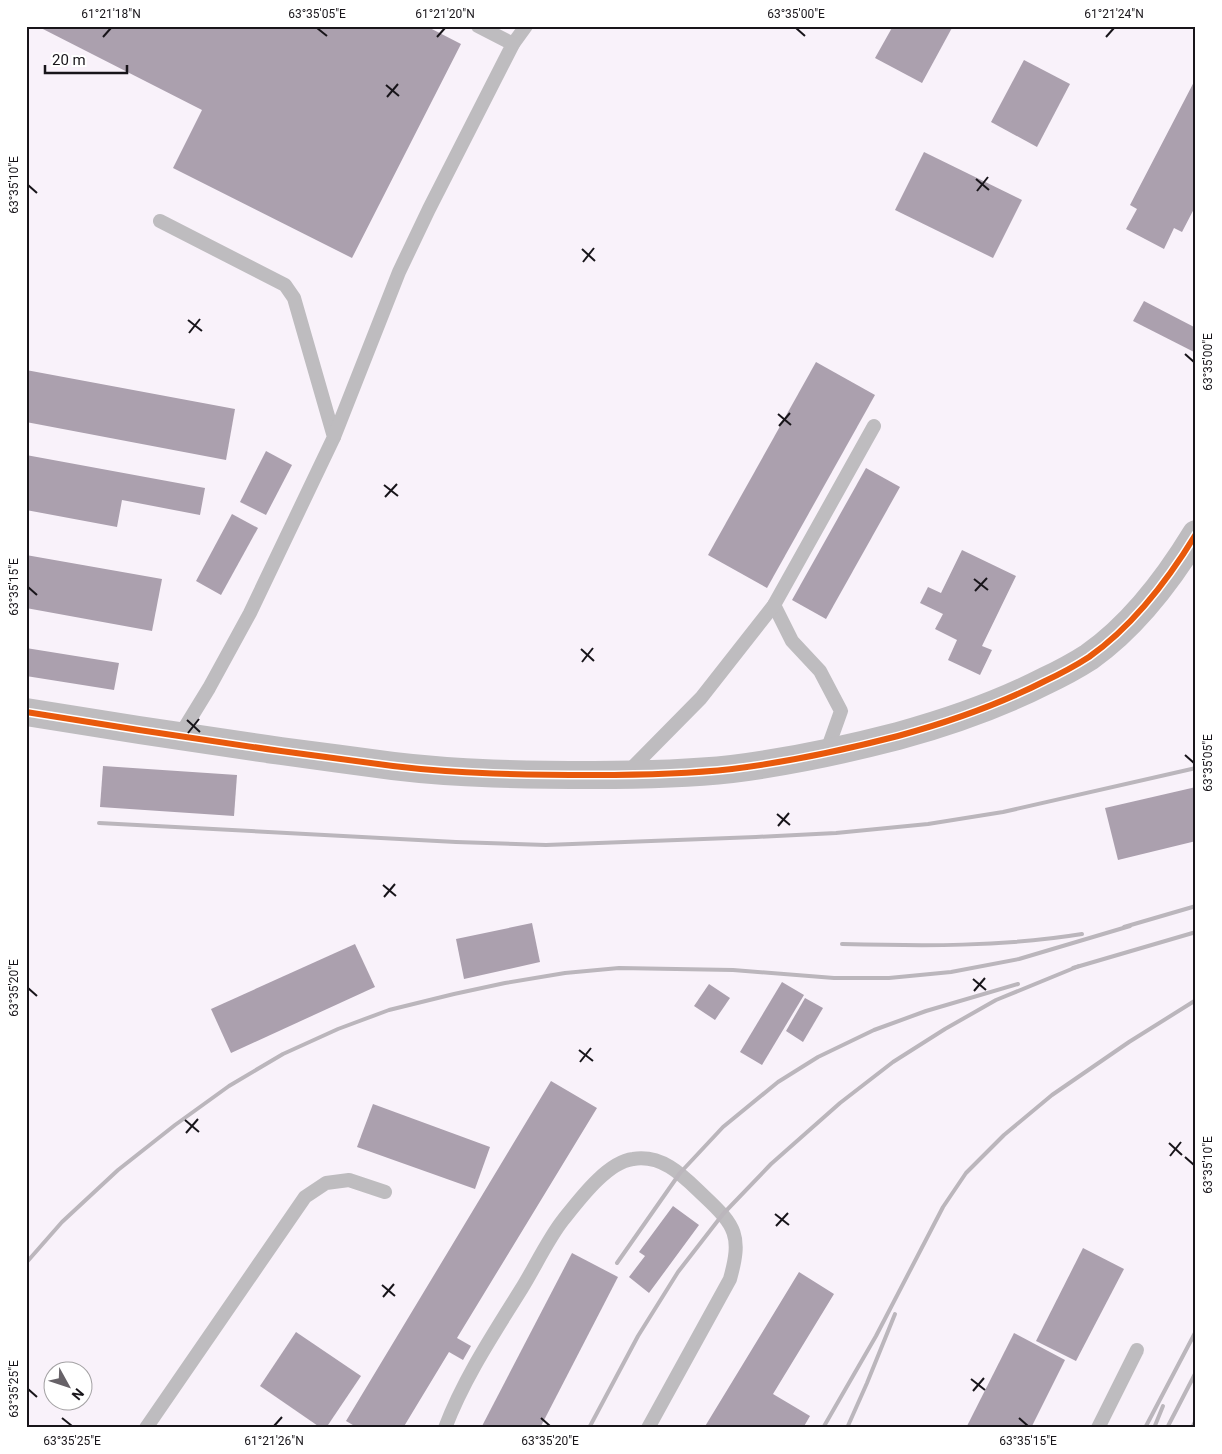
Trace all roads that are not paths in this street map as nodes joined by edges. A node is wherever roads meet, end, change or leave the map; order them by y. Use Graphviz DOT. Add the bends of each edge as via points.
graph roads {
  1 [pos="478,26"];
  2 [pos="526,26"];
  3 [pos="513,44"];
  4 [pos="160,221"];
  5 [pos="874,426"];
  6 [pos="334,438"];
  7 [pos="1196,534"];
  8 [pos="774,604"];
  9 [pos="26,712"];
  10 [pos="179,737"];
  11 [pos="826,753"];
  12 [pos="626,775"];
  13 [pos="385,1192"];
  14 [pos="1137,1350"];
  15 [pos="146,1428"];
  16 [pos="445,1428"];
  17 [pos="648,1428"];
  18 [pos="1098,1428"];
  1 -- 3 [label="lane"];
  2 -- 3 [label="lane"];
  3 -- 6 [label="lane" via="399,272"];
  4 -- 6 [label="lane" via="285,285 294,298"];
  5 -- 8 [label="lane"];
  6 -- 10 [label="lane" via="250,613"];
  7 -- 11 [label="street" via="1158,589 1133,618 1071,668 1003,702 964,716"];
  8 -- 11 [label="lane" via="792,641 820,671 841,711"];
  8 -- 12 [label="lane" via="701,698"];
  9 -- 10 [label="street"];
  10 -- 12 [label="street" via="396,766 549,775"];
  11 -- 12 [label="street" via="730,769"];
  13 -- 15 [label="lane" via="349,1180 326,1183 305,1197"];
  14 -- 18 [label="lane"];
  16 -- 17 [label="lane" via="479,1358 562,1222 582,1197 616,1165 632,1158 646,1158 680,1173 723,1214 736,1241 736,1260 730,1279"];
}
